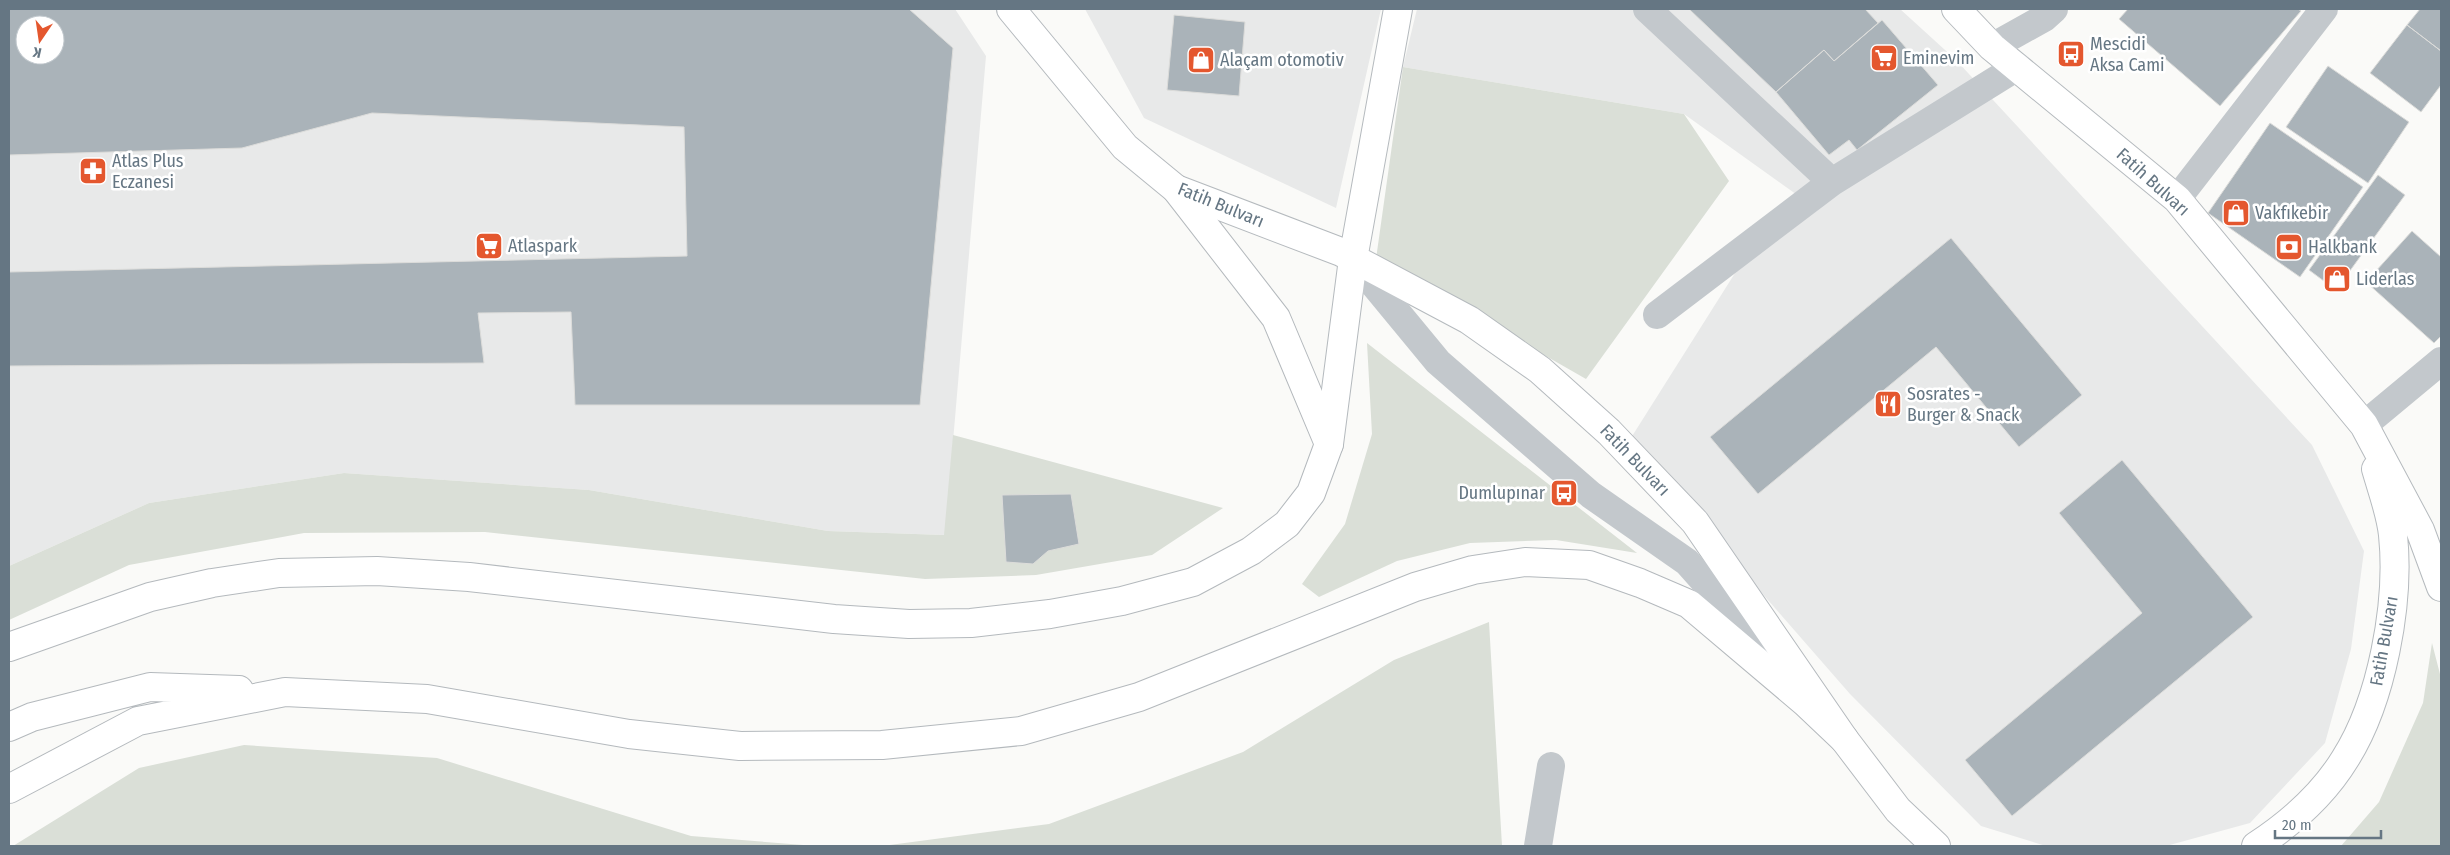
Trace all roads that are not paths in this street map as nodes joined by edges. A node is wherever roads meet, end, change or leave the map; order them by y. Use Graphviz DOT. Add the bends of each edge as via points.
graph roads {
  1 [pos="1011,9"];
  2 [pos="1398,9"];
  3 [pos="1647,9"];
  4 [pos="1956,9"];
  5 [pos="2054,9"];
  6 [pos="2324,9"];
  7 [pos="1992,47"];
  8 [pos="2017,67"];
  9 [pos="1832,182"];
  10 [pos="1176,189"];
  11 [pos="2177,199"];
  12 [pos="1353,259"];
  13 [pos="1657,315"];
  14 [pos="2441,362"];
  15 [pos="2364,425"];
  16 [pos="1329,444"];
  17 [pos="2441,587"];
  18 [pos="40,634"];
  19 [pos="9,647"];
  20 [pos="9,654"];
  21 [pos="285,692"];
  22 [pos="9,728"];
  23 [pos="1844,738"];
  24 [pos="1551,766"];
  25 [pos="9,790"];
  26 [pos="1898,810"];
  27 [pos="1538,846"];
  28 [pos="1936,846"];
  29 [pos="1954,846"];
  30 [pos="2256,846"];
  1 -- 10 [label="main road, Fatih Bulvarı" via="1125,147"];
  2 -- 12 [label="main road"];
  3 -- 9 [label="street"];
  4 -- 7 [label="main road, Fatih Bulvarı"];
  5 -- 7 [label="street"];
  6 -- 11 [label="street"];
  7 -- 8 [label="main road, Fatih Bulvarı"];
  8 -- 9 [label="street"];
  8 -- 11 [label="main road, Fatih Bulvarı"];
  9 -- 13 [label="street"];
  10 -- 12 [label="main road, Fatih Bulvarı"];
  10 -- 16 [label="main road" via="1276,318"];
  11 -- 15 [label="main road, Fatih Bulvarı"];
  12 -- 16 [label="main road"];
  12 -- 23 [label="street, Fatih Bulvarı" via="1438,362 1591,495 1688,562"];
  12 -- 23 [label="main road, Fatih Bulvarı" via="1469,320 1540,370 1609,432 1695,522"];
  14 -- 15 [label="street"];
  15 -- 17 [label="main road, Fatih Bulvarı" via="2420,530"];
  15 -- 30 [label="main road, Fatih Bulvarı" via="2393,534 2394,586 2378,684 2346,758 2322,790 2285,827"];
  16 -- 18 [label="main road" via="1311,493 1288,524 1251,551 1193,582 1122,601 1050,614 971,624 909,624 834,619 470,577 377,572 279,573 150,596"];
  18 -- 19 [label="main road"];
  18 -- 20 [label="main road"];
  21 -- 22 [label="main road" via="150,687 32,717"];
  21 -- 23 [label="main road" via="426,699 629,734 740,746 882,745 1021,731 1139,697 1415,587 1473,570 1526,562 1589,565 1689,604"];
  21 -- 25 [label="main road" via="138,721"];
  23 -- 26 [label="main road, Fatih Bulvarı"];
  24 -- 27 [label="street"];
  26 -- 28 [label="main road, Fatih Bulvarı"];
  26 -- 29 [label="main road, Fatih Bulvarı"];
}
